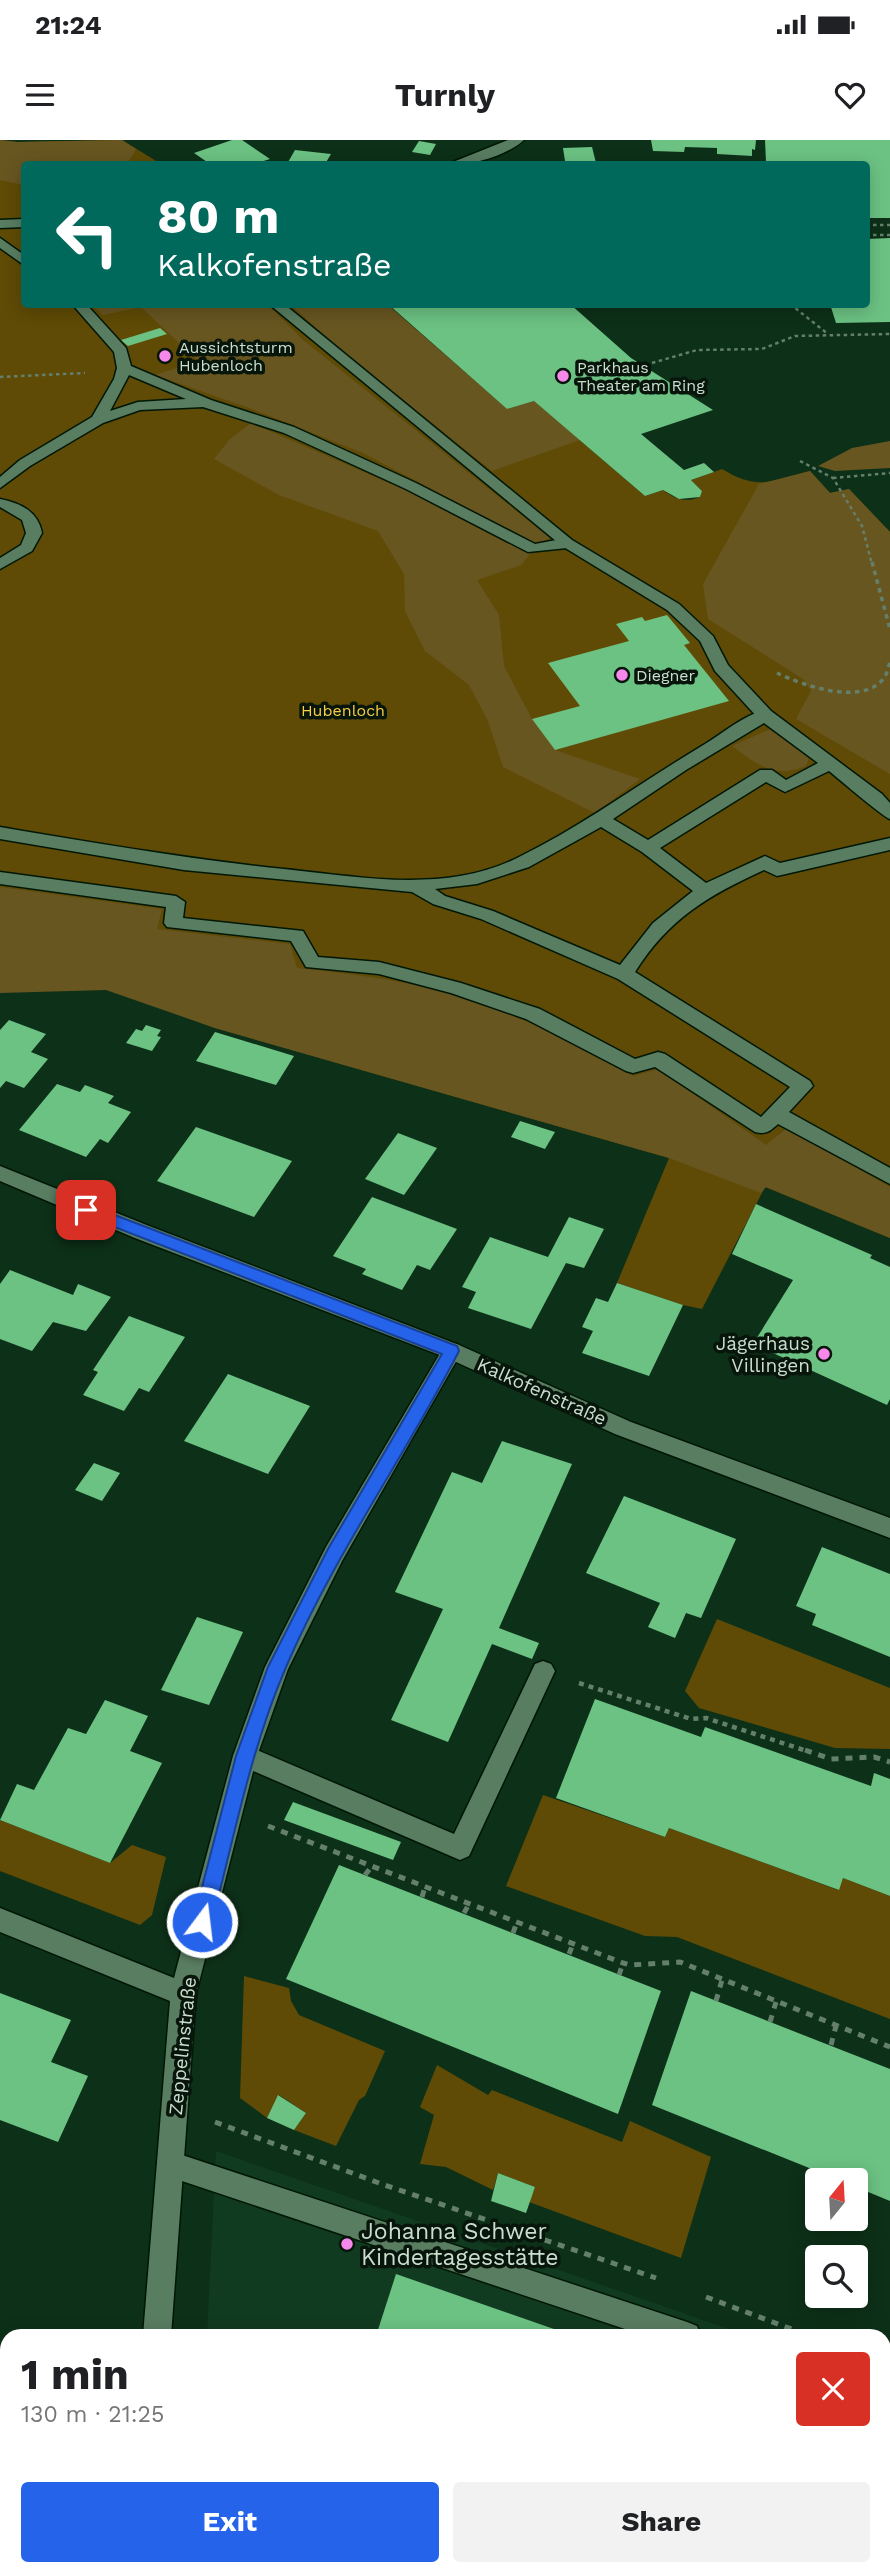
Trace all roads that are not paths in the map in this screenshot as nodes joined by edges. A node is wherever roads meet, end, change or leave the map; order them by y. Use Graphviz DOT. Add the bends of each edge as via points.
graph roads {
  1 [pos="518,140"];
  2 [pos="464,161"];
  3 [pos="21,223"];
  4 [pos="0,224"];
  5 [pos="0,242"];
  6 [pos="21,259"];
  7 [pos="82,308"];
  8 [pos="280,308"];
  9 [pos="124,368"];
  10 [pos="206,403"];
  11 [pos="98,420"];
  12 [pos="0,484"];
  13 [pos="0,503"];
  14 [pos="567,543"];
  15 [pos="0,564"];
  16 [pos="765,715"];
  17 [pos="831,763"];
  18 [pos="890,813"];
  19 [pos="601,819"];
  20 [pos="0,833"];
  21 [pos="890,844"];
  22 [pos="648,848"];
  23 [pos="0,878"];
  24 [pos="416,886"];
  25 [pos="705,891"];
  26 [pos="624,974"];
  27 [pos="776,1115"];
  28 [pos="0,1173"];
  29 [pos="890,1177"];
  30 [pos="452,1351"];
  31 [pos="890,1528"];
  32 [pos="543,1671"];
  33 [pos="245,1756"];
  34 [pos="0,1920"];
  35 [pos="183,1994"];
  36 [pos="170,2164"];
  37 [pos="158,2329"];
  38 [pos="666,2329"];
  1 -- 2 [label="street"];
  3 -- 4 [label="street"];
  5 -- 6 [label="street"];
  7 -- 9 [label="street" via="121,351"];
  8 -- 14 [label="street"];
  9 -- 10 [label="street"];
  9 -- 11 [label="street"];
  10 -- 11 [label="street" via="138,406"];
  10 -- 14 [label="street" via="289,429 533,549"];
  11 -- 12 [label="street" via="25,463"];
  13 -- 15 [label="street" via="24,512 34,533 26,548"];
  14 -- 16 [label="street" via="673,607 707,639 721,667"];
  16 -- 17 [label="street"];
  16 -- 19 [label="street"];
  17 -- 18 [label="street"];
  17 -- 22 [label="street" via="785,787 766,774"];
  19 -- 22 [label="street"];
  19 -- 24 [label="street" via="523,863 477,878"];
  20 -- 24 [label="street" via="184,864"];
  21 -- 25 [label="street" via="777,870 765,862"];
  22 -- 25 [label="street"];
  23 -- 27 [label="street" via="176,902 173,923 297,935 312,963 379,968 455,988 533,1014 633,1066 658,1059 762,1127"];
  24 -- 26 [label="street" via="439,900 509,923"];
  25 -- 26 [label="street" via="639,950"];
  26 -- 27 [label="street" via="803,1086"];
  27 -- 29 [label="street"];
  28 -- 30 [label="street, Kalkofenstraße"];
  30 -- 31 [label="street, Kalkofenstraße" via="624,1428"];
  30 -- 33 [label="street, Zeppelinstraße" via="334,1554 277,1667"];
  32 -- 33 [label="street" via="460,1848"];
  33 -- 35 [label="street, Zeppelinstraße"];
  34 -- 35 [label="street"];
  35 -- 36 [label="street, Zeppelinstraße"];
  36 -- 37 [label="street, Zeppelinstraße"];
  36 -- 38 [label="street"];
}
